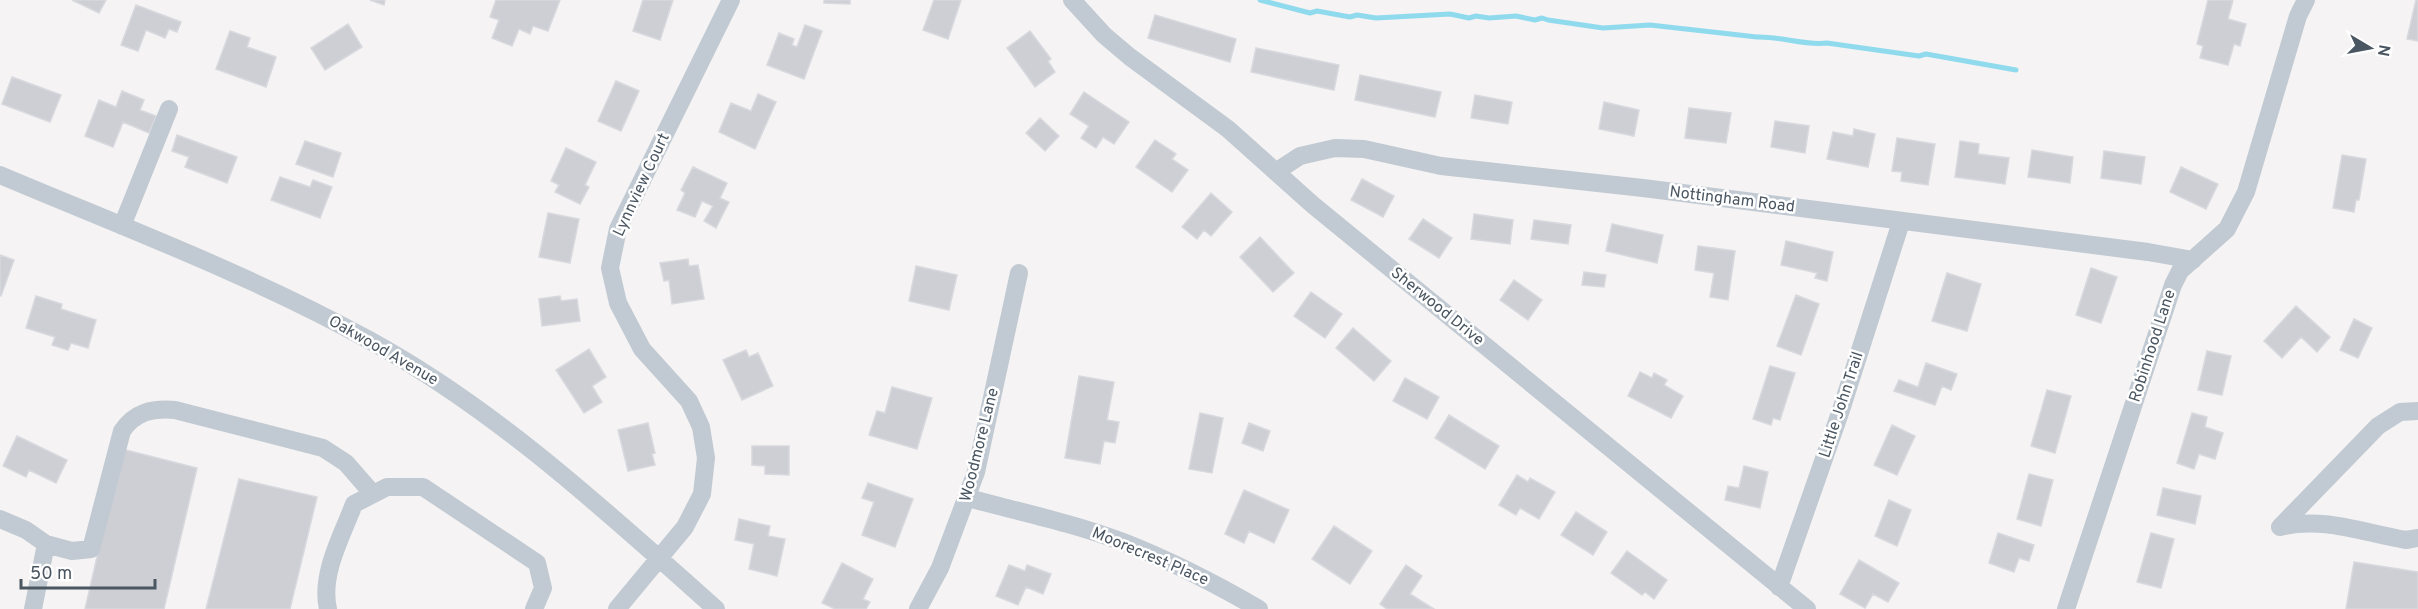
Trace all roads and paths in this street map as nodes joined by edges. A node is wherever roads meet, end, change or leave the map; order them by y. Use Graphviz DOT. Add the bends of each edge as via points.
graph roads {
  1 [pos="731,0"];
  2 [pos="1072,0"];
  3 [pos="2306,0"];
  4 [pos="170,109"];
  5 [pos="1276,171"];
  6 [pos="0,175"];
  7 [pos="1901,222"];
  8 [pos="122,226"];
  9 [pos="2193,260"];
  10 [pos="1019,273"];
  11 [pos="2418,411"];
  12 [pos="373,494"];
  13 [pos="968,498"];
  14 [pos="0,519"];
  15 [pos="2418,538"];
  16 [pos="46,544"];
  17 [pos="660,559"];
  18 [pos="1779,586"];
  19 [pos="326,602"];
  20 [pos="33,609"];
  21 [pos="338,609"];
  22 [pos="534,609"];
  23 [pos="617,609"];
  24 [pos="716,609"];
  25 [pos="918,609"];
  26 [pos="1259,609"];
  27 [pos="1807,609"];
  28 [pos="2066,609"];
  1 -- 17 [label="street, Lynnview Court" via="618,230 610,268 618,303 642,349 689,401 701,427 706,458 702,494 685,527"];
  2 -- 5 [label="street, Sherwood Drive" via="1130,57 1228,129"];
  3 -- 9 [label="street, Robinhood Lane" via="2246,192 2228,229"];
  4 -- 8 [label="street"];
  5 -- 7 [label="street, Nottingham Road" via="1300,156 1335,148 1364,149 1441,166"];
  5 -- 18 [label="street, Sherwood Drive" via="1312,205"];
  6 -- 8 [label="street, Oakwood Avenue"];
  7 -- 9 [label="street, Nottingham Road"];
  7 -- 18 [label="street, Little John Trail"];
  8 -- 17 [label="street, Oakwood Avenue" via="282,296 369,340 460,397 531,450"];
  9 -- 28 [label="street, Robinhood Lane" via="2173,285"];
  10 -- 13 [label="street, Woodmore Lane"];
  11 -- 15 [label="street" via="2400,412 2378,426 2280,527 2325,523 2406,540"];
  12 -- 16 [label="street" via="346,463 323,448 175,410 155,409 129,420 122,431 91,549 72,551"];
  12 -- 19 [label="street" via="354,504 328,574"];
  12 -- 22 [label="street" via="387,487 423,488 537,563 543,588"];
  13 -- 25 [label="street, Woodmore Lane" via="940,568"];
  13 -- 26 [label="street, Moorecrest Place" via="1123,543"];
  14 -- 16 [label="street"];
  16 -- 20 [label="street"];
  17 -- 23 [label="street, Lynnview Court"];
  17 -- 24 [label="street, Oakwood Avenue"];
  18 -- 27 [label="street, Sherwood Drive"];
  19 -- 21 [label="street"];
}
